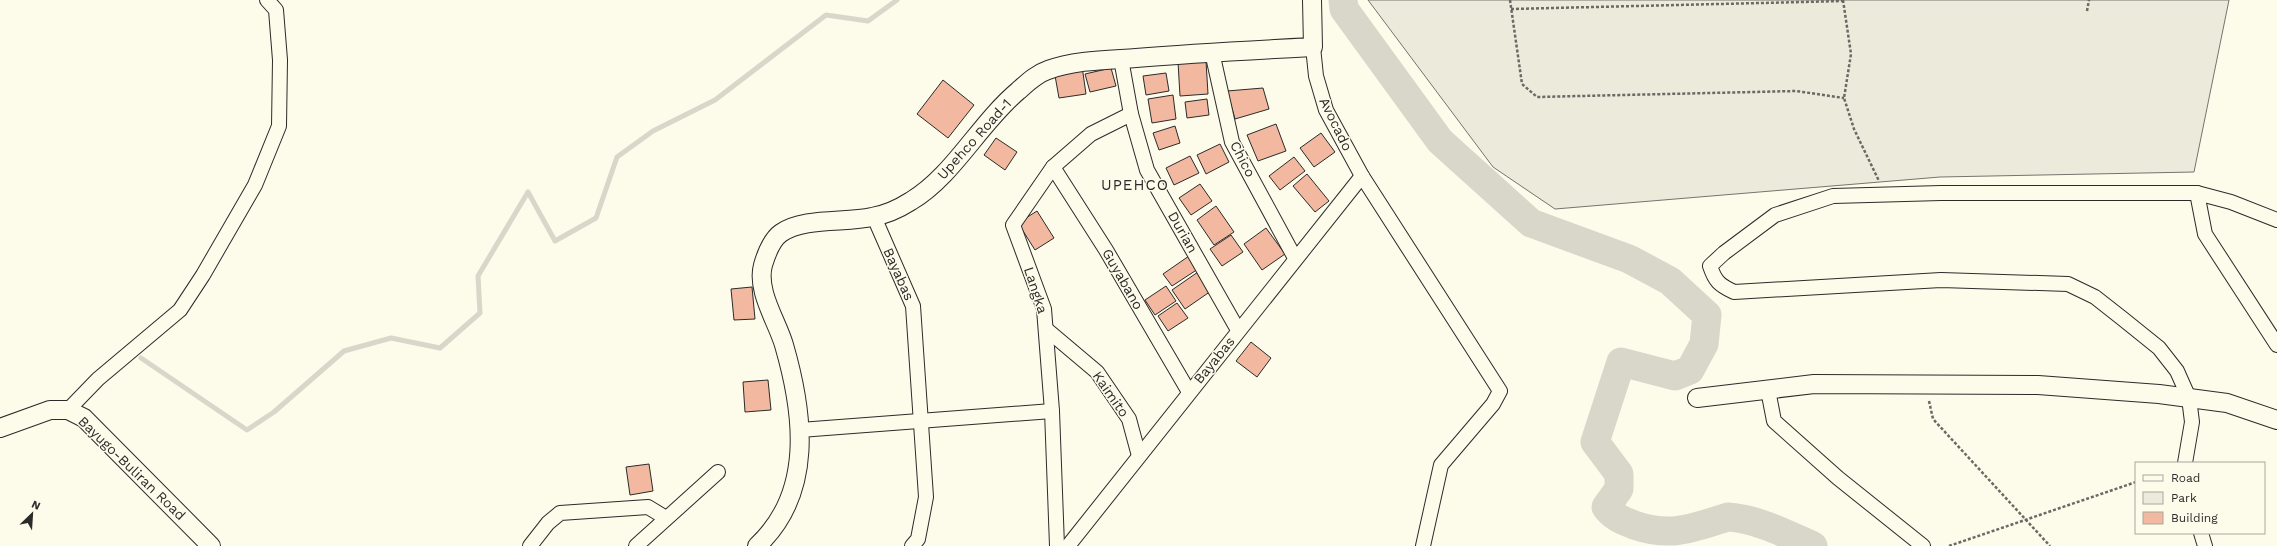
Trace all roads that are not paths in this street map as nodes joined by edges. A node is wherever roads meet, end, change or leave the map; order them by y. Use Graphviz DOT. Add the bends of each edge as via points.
graph roads {
  1 [pos="267,0"];
  2 [pos="1312,0"];
  3 [pos="1313,47"];
  4 [pos="1212,52"];
  5 [pos="1121,59"];
  6 [pos="1131,114"];
  7 [pos="1053,167"];
  8 [pos="1362,176"];
  9 [pos="2197,193"];
  10 [pos="874,217"];
  11 [pos="2277,220"];
  12 [pos="1295,258"];
  13 [pos="1046,329"];
  14 [pos="1238,330"];
  15 [pos="2277,345"];
  16 [pos="1768,390"];
  17 [pos="1188,392"];
  18 [pos="1697,398"];
  19 [pos="2189,398"];
  20 [pos="68,410"];
  21 [pos="1052,411"];
  22 [pos="921,420"];
  23 [pos="2277,420"];
  24 [pos="0,428"];
  25 [pos="800,430"];
  26 [pos="1139,456"];
  27 [pos="2184,462"];
  28 [pos="718,472"];
  29 [pos="666,518"];
  30 [pos="2201,534"];
  31 [pos="211,546"];
  32 [pos="530,546"];
  33 [pos="636,546"];
  34 [pos="756,546"];
  35 [pos="912,546"];
  36 [pos="1057,546"];
  37 [pos="1068,546"];
  38 [pos="1423,546"];
  39 [pos="1923,546"];
  40 [pos="2205,546"];
  1 -- 20 [label="street" via="276,10 280,60 279,126 255,185 180,310 98,379"];
  2 -- 3 [label="street"];
  3 -- 4 [label="street, Upehco Road-1"];
  3 -- 8 [label="street, Avocado" via="1316,76 1326,110"];
  4 -- 5 [label="street, Upehco Road-1"];
  4 -- 12 [label="street, Chico" via="1232,142"];
  5 -- 6 [label="street, Durian"];
  5 -- 10 [label="street, Upehco Road-1" via="1064,65 1046,70 1033,78 1002,104 950,168 928,188 910,202"];
  6 -- 7 [label="street, Langka" via="1091,134"];
  6 -- 14 [label="street, Durian" via="1148,170"];
  7 -- 13 [label="street, Langka" via="1013,225 1044,309"];
  7 -- 17 [label="street, Guyabano" via="1106,250"];
  8 -- 12 [label="street, Bayabas"];
  8 -- 38 [label="street, Avocado" via="1500,390 1493,404 1441,465"];
  9 -- 11 [label="street" via="2231,202"];
  9 -- 15 [label="street" via="2205,234"];
  9 -- 19 [label="street" via="1833,196 1775,215 1710,266 1714,279 1734,292 1941,280 2068,284 2095,297 2159,348 2177,371"];
  10 -- 22 [label="street, Bayabas" via="913,306"];
  10 -- 25 [label="street, Upehco Road-1" via="797,225 780,233 762,268 762,282 784,346"];
  12 -- 14 [label="street, Bayabas"];
  13 -- 21 [label="street, Langka"];
  13 -- 26 [label="street, Kaimito" via="1097,372 1129,420"];
  14 -- 17 [label="street, Bayabas"];
  16 -- 18 [label="street"];
  16 -- 19 [label="street" via="1814,384 2038,385"];
  16 -- 39 [label="street" via="1774,421 1838,478"];
  17 -- 26 [label="street, Bayabas"];
  19 -- 23 [label="street" via="2227,403"];
  19 -- 27 [label="street" via="2192,422"];
  20 -- 24 [label="street, Bayugo-Buliran Road" via="50,410"];
  20 -- 31 [label="street, Bayugo-Buliran Road" via="84,418"];
  21 -- 22 [label="street"];
  21 -- 36 [label="street, Langka"];
  22 -- 25 [label="street"];
  22 -- 35 [label="street, Bayabas" via="926,497 918,539"];
  25 -- 34 [label="street, Upehco Road-1" via="799,463 792,498 775,527"];
  26 -- 37 [label="street, Bayabas"];
  28 -- 29 [label="street"];
  29 -- 32 [label="street" via="648,507 560,513 548,523"];
  29 -- 33 [label="street"];
  30 -- 40 [label="street"];
}
